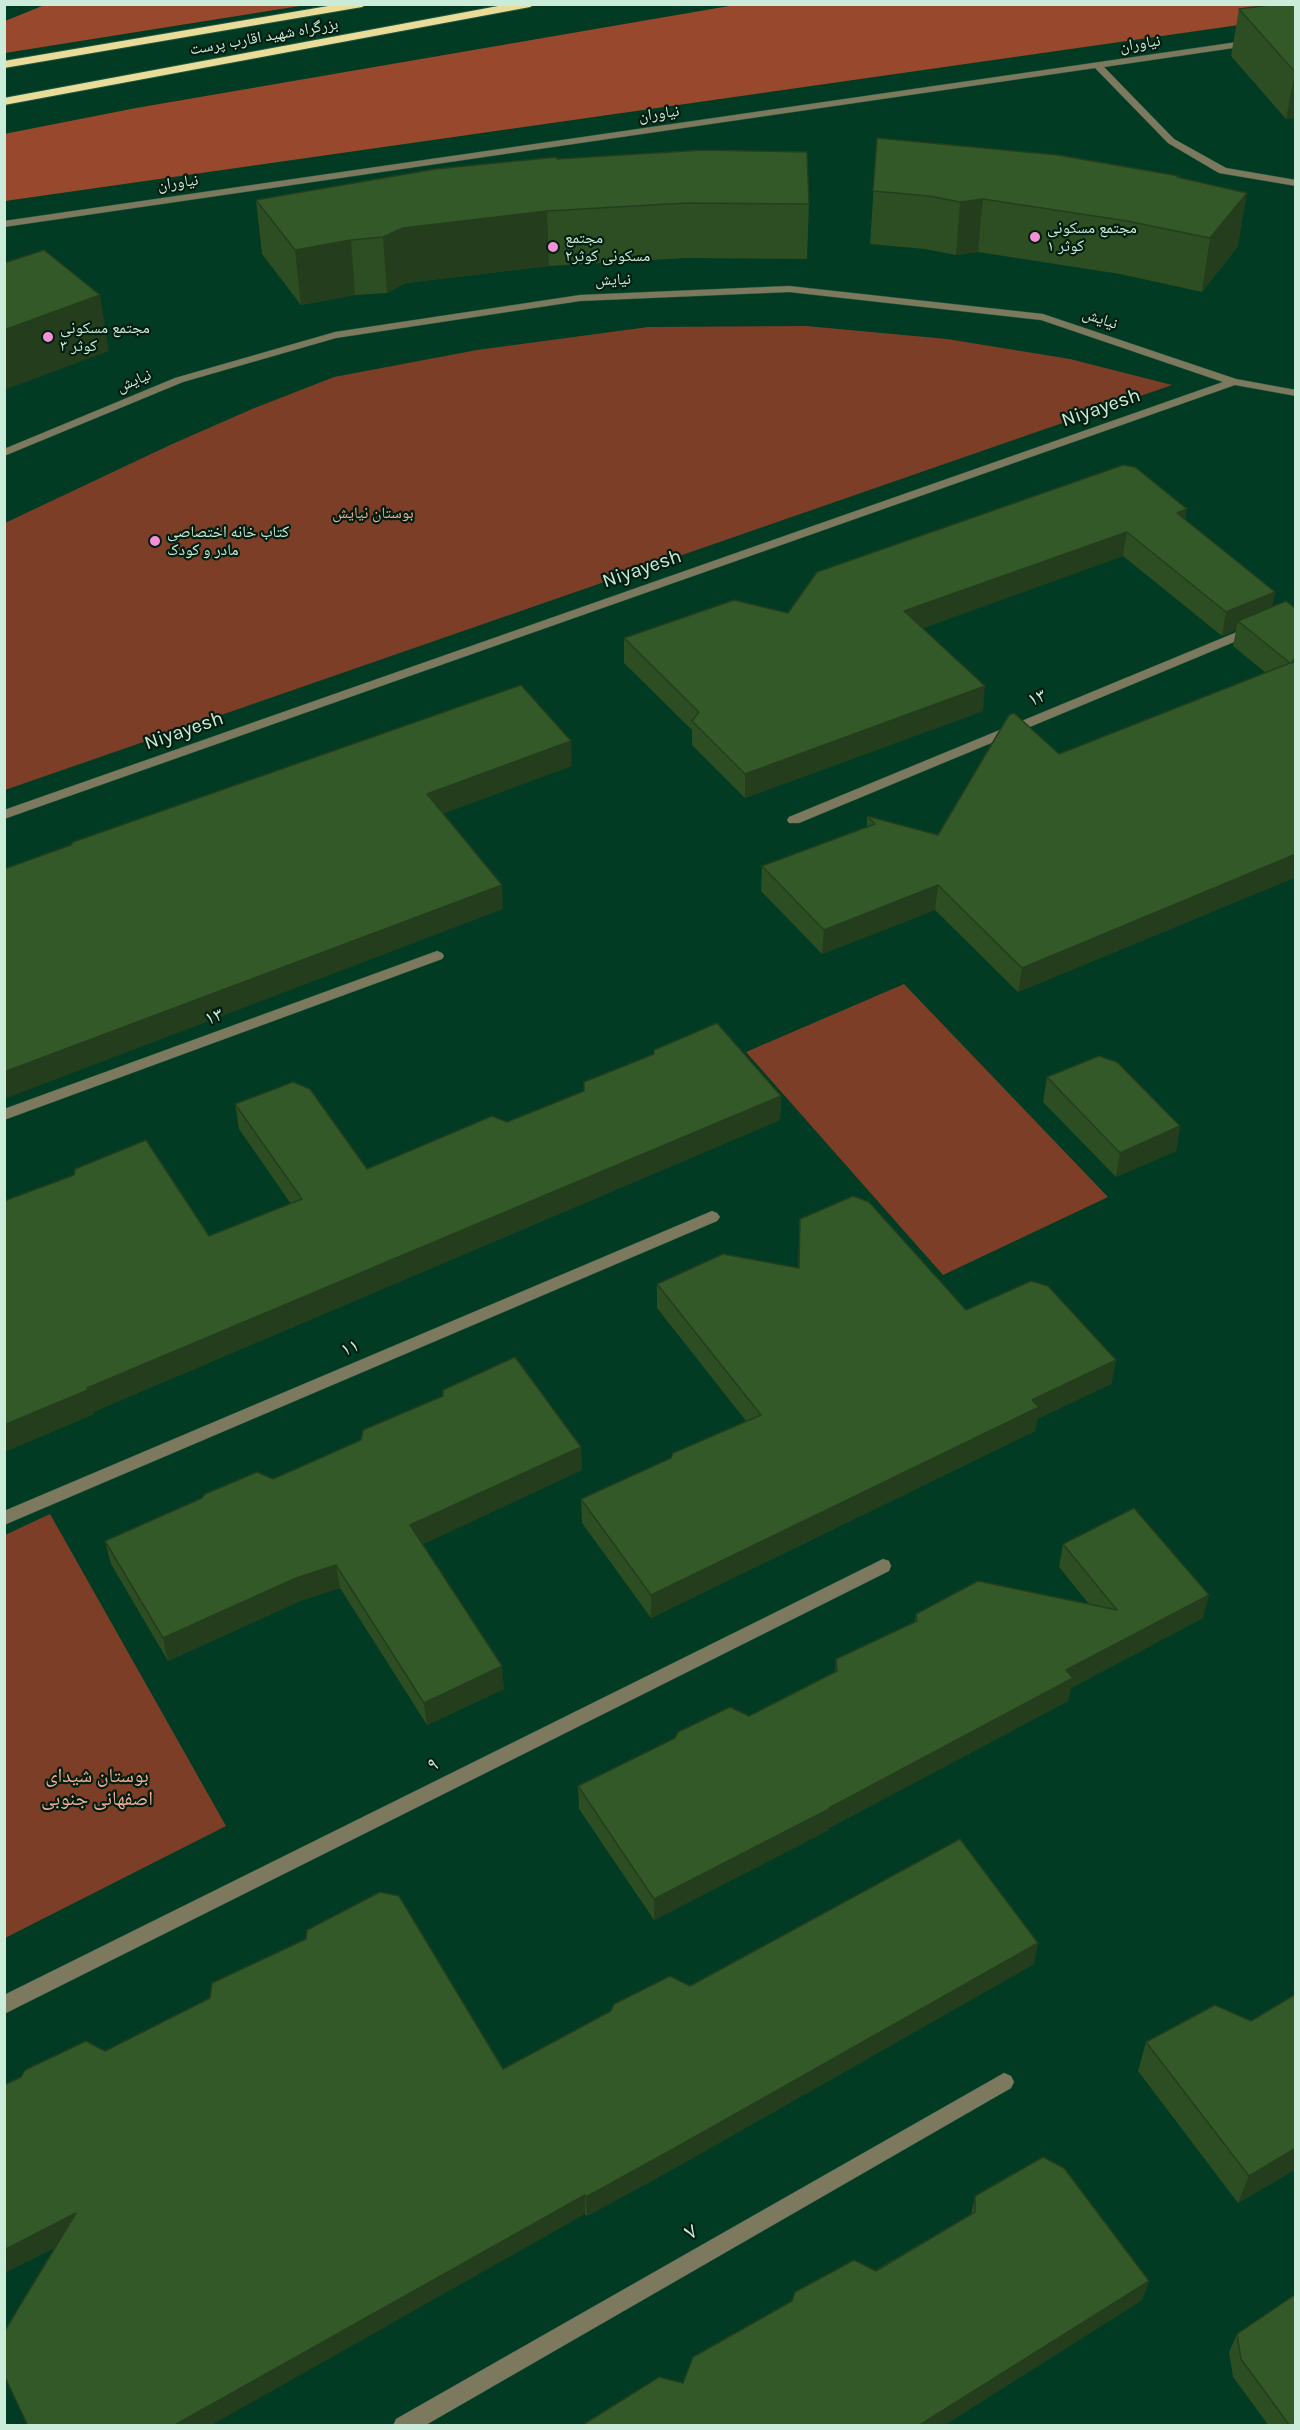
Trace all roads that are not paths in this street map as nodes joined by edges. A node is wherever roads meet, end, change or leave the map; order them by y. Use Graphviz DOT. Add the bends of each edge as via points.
graph roads {
  1 [pos="362,4"];
  2 [pos="530,4"];
  3 [pos="1261,42"];
  4 [pos="4,65"];
  5 [pos="1098,66"];
  6 [pos="4,102"];
  7 [pos="1296,183"];
  8 [pos="4,225"];
  9 [pos="1234,382"];
  10 [pos="1296,393"];
  11 [pos="4,453"];
  12 [pos="1263,625"];
  13 [pos="4,815"];
  14 [pos="794,820"];
  15 [pos="437,956"];
  16 [pos="4,1115"];
  17 [pos="712,1217"];
  18 [pos="4,1518"];
  19 [pos="883,1566"];
  20 [pos="4,2005"];
  21 [pos="1004,2082"];
  22 [pos="403,2426"];
  1 -- 4 [label="highway"];
  2 -- 6 [label="highway, بزرگراه شهید اقارب پرست"];
  3 -- 5 [label="street, نیاوران"];
  5 -- 7 [label="street" via="1171,141 1223,171"];
  5 -- 8 [label="street, نیاوران"];
  9 -- 10 [label="street, Niyayesh"];
  9 -- 11 [label="street, نیایش" via="1043,317 789,289 580,298 335,335 179,380"];
  9 -- 13 [label="street, Niyayesh"];
  12 -- 14 [label="street, ۱۳"];
  15 -- 16 [label="street, ۱۳"];
  17 -- 18 [label="street, ۱۱"];
  19 -- 20 [label="street, ۹"];
  21 -- 22 [label="street, ۷"];
}
